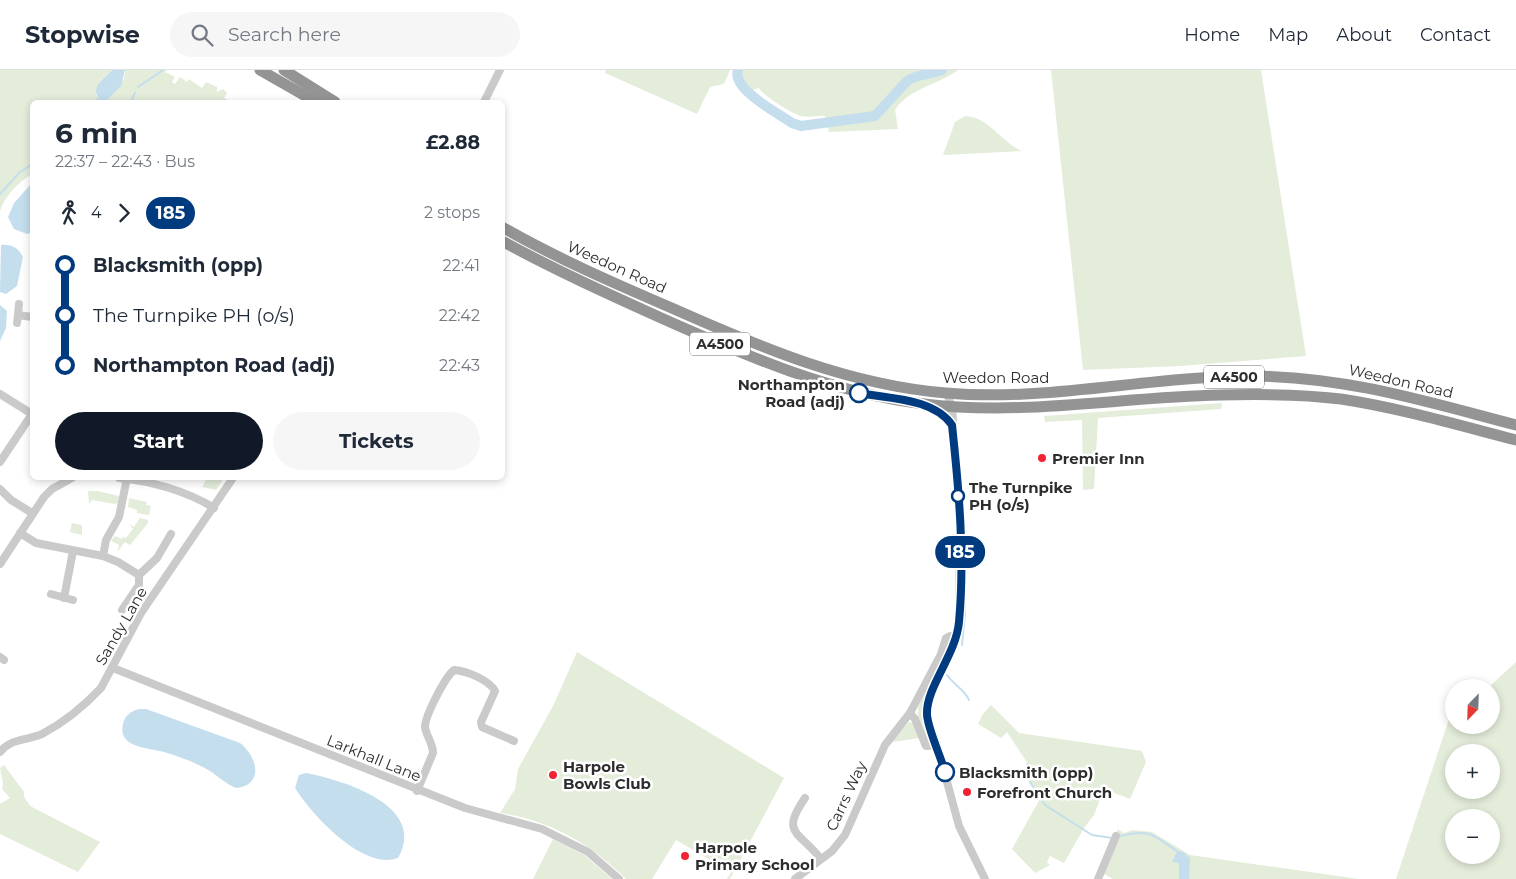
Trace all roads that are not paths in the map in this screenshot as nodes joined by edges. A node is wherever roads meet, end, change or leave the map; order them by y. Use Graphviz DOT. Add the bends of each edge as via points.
graph roads {
  1 [pos="260,70"];
  2 [pos="284,70"];
  3 [pos="500,70"];
  4 [pos="312,100"];
  5 [pos="332,100"];
  6 [pos="485,100"];
  7 [pos="505,229"];
  8 [pos="505,243"];
  9 [pos="19,304"];
  10 [pos="18,314"];
  11 [pos="30,316"];
  12 [pos="17,323"];
  13 [pos="0,394"];
  14 [pos="947,394"];
  15 [pos="924,404"];
  16 [pos="952,407"];
  17 [pos="968,408"];
  18 [pos="30,413"];
  19 [pos="30,417"];
  20 [pos="953,422"];
  21 [pos="1516,425"];
  22 [pos="1516,440"];
  23 [pos="0,462"];
  24 [pos="68,480"];
  25 [pos="123,480"];
  26 [pos="150,480"];
  27 [pos="233,480"];
  28 [pos="0,489"];
  29 [pos="214,508"];
  30 [pos="32,513"];
  31 [pos="20,533"];
  32 [pos="171,534"];
  33 [pos="73,551"];
  34 [pos="103,556"];
  35 [pos="0,564"];
  36 [pos="139,575"];
  37 [pos="51,594"];
  38 [pos="64,598"];
  39 [pos="73,600"];
  40 [pos="122,610"];
  41 [pos="957,637"];
  42 [pos="113,668"];
  43 [pos="910,713"];
  44 [pos="514,741"];
  45 [pos="937,745"];
  46 [pos="0,752"];
  47 [pos="417,790"];
  48 [pos="805,798"];
  49 [pos="1116,836"];
  50 [pos="820,858"];
  51 [pos="618,879"];
  52 [pos="795,879"];
  53 [pos="985,879"];
  54 [pos="1098,879"];
  1 -- 4 [label="highway"];
  2 -- 5 [label="highway"];
  3 -- 6 [label="street"];
  7 -- 14 [label="highway, Weedon Road / A4500" via="581,269 796,361 874,383"];
  8 -- 15 [label="highway, Weedon Road / A4500" via="575,279 730,348 842,388"];
  9 -- 10 [label="street"];
  10 -- 11 [label="street"];
  10 -- 12 [label="street"];
  13 -- 18 [label="street"];
  14 -- 16 [label="street"];
  14 -- 21 [label="highway, Weedon Road / A4500" via="1006,395 1209,378 1290,377 1391,391"];
  15 -- 16 [label="highway, Weedon Road / A4500"];
  15 -- 20 [label="street"];
  16 -- 17 [label="highway, Weedon Road / A4500"];
  16 -- 20 [label="street"];
  17 -- 20 [label="street"];
  17 -- 22 [label="highway, Weedon Road / A4500" via="1059,406 1217,395 1299,396 1380,406"];
  19 -- 23 [label="street"];
  20 -- 41 [label="street" via="960,552"];
  24 -- 30 [label="street" via="52,489"];
  25 -- 34 [label="street" via="119,517 106,540"];
  26 -- 29 [label="street" via="193,496"];
  27 -- 29 [label="street, Sandy Lane"];
  28 -- 30 [label="street"];
  29 -- 42 [label="street, Sandy Lane" via="141,613"];
  30 -- 31 [label="street"];
  31 -- 33 [label="street" via="36,543"];
  31 -- 35 [label="street"];
  32 -- 36 [label="street" via="156,558"];
  33 -- 34 [label="street"];
  33 -- 38 [label="street"];
  34 -- 36 [label="street"];
  36 -- 40 [label="street" via="138,586"];
  37 -- 38 [label="street"];
  38 -- 39 [label="street"];
  41 -- 43 [label="street, Carrs Way" via="946,638"];
  41 -- 45 [label="street" via="927,706 926,716"];
  42 -- 46 [label="street, Sandy Lane" via="101,688 78,709 42,734 7,743"];
  42 -- 47 [label="street, Larkhall Lane"];
  43 -- 45 [label="street" via="926,746"];
  43 -- 50 [label="street, Carrs Way" via="885,745 845,835 832,851"];
  44 -- 47 [label="street" via="482,727 481,722 495,691 493,687 454,670 446,679 425,722 433,753"];
  45 -- 53 [label="street" via="959,826"];
  47 -- 51 [label="street, Larkhall Lane" via="465,808 542,828 588,852"];
  48 -- 50 [label="street" via="794,815 793,826 797,835"];
  49 -- 54 [label="street"];
  50 -- 52 [label="street, Carrs Way"];
}
